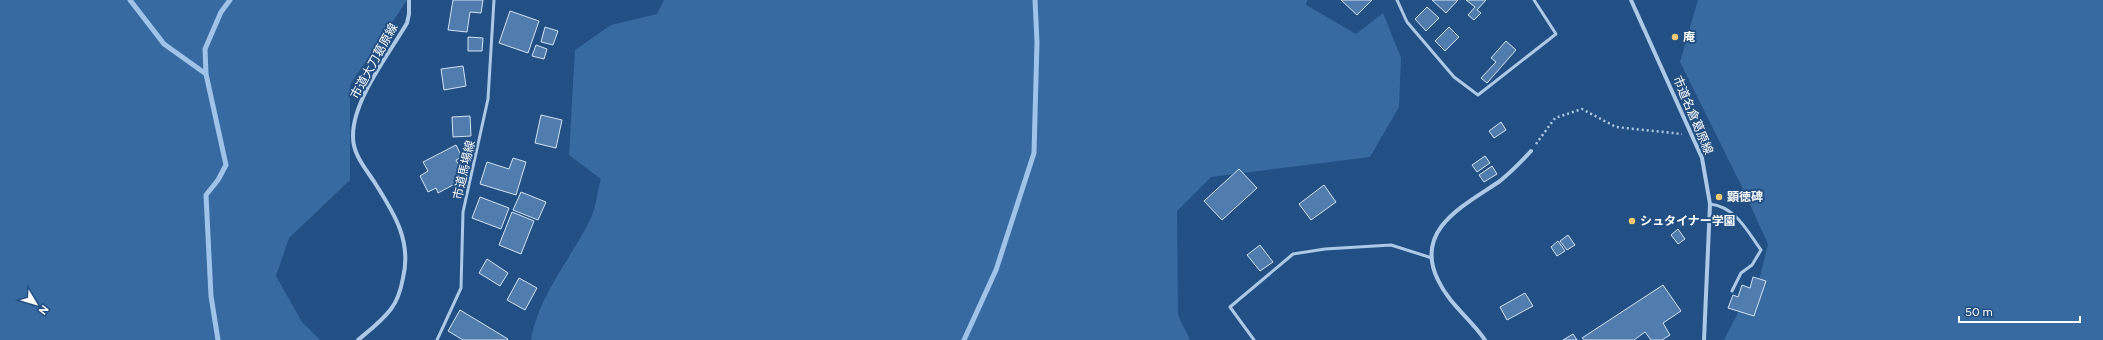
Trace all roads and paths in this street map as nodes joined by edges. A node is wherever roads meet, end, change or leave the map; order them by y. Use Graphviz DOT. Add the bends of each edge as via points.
graph roads {
  1 [pos="409,0"];
  2 [pos="494,0"];
  3 [pos="1397,0"];
  4 [pos="1534,0"];
  5 [pos="1632,0"];
  6 [pos="1692,135"];
  7 [pos="1531,151"];
  8 [pos="1710,204"];
  9 [pos="1432,258"];
  10 [pos="1732,291"];
  11 [pos="358,340"];
  12 [pos="437,340"];
  13 [pos="1254,340"];
  14 [pos="1485,340"];
  15 [pos="1704,340"];
  1 -- 11 [label="street, 市道大刀葛原線" via="406,23 364,96 356,116 353,136 357,155 394,212 405,241 406,260 400,292 392,308"];
  2 -- 12 [label="lane, 市道馬場線" via="488,99 463,212 460,288"];
  3 -- 4 [label="lane" via="1407,22 1454,77 1478,95 1556,34"];
  5 -- 6 [label="street, 市道名倉葛原線"];
  6 -- 7 [label="path" via="1616,127 1582,109 1555,118"];
  6 -- 8 [label="street, 市道名倉葛原線" via="1702,158"];
  7 -- 9 [label="street" via="1501,180 1453,212 1437,233"];
  8 -- 10 [label="lane" via="1719,205 1733,213 1762,250 1752,265 1741,273"];
  8 -- 15 [label="street, 市道名倉葛原線"];
  9 -- 13 [label="lane" via="1391,244 1293,254 1230,307"];
  9 -- 14 [label="street" via="1438,281 1450,300"];
}
